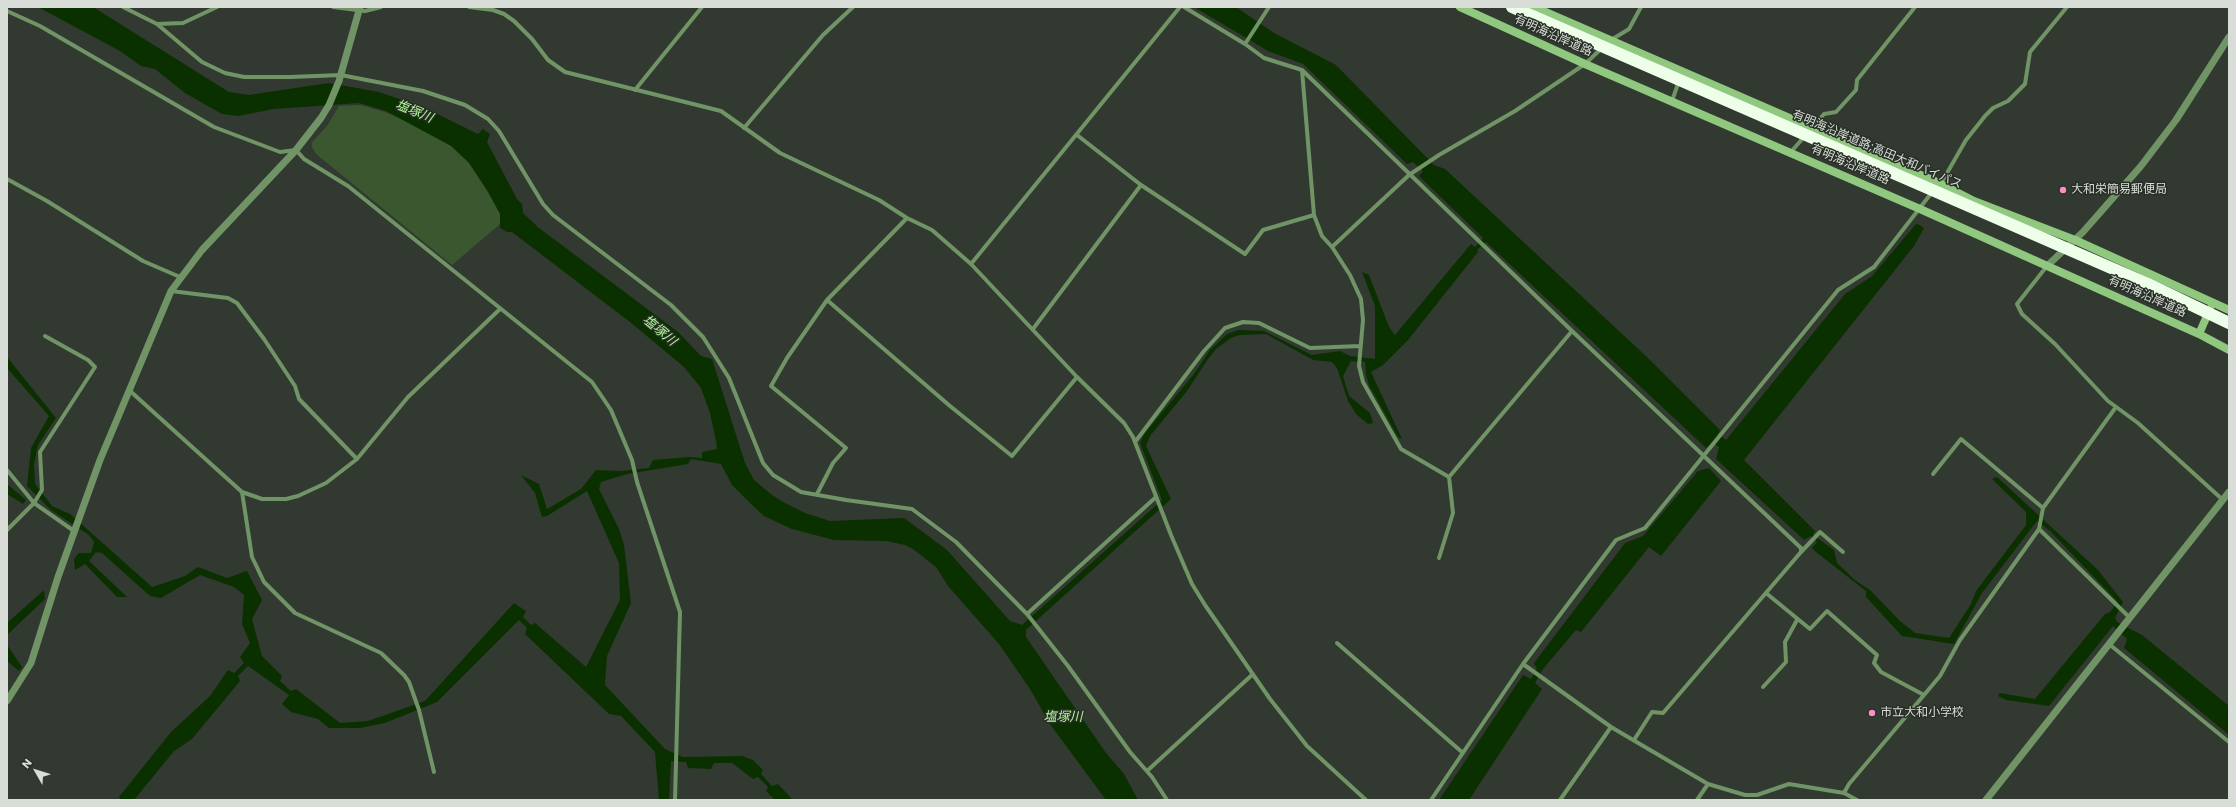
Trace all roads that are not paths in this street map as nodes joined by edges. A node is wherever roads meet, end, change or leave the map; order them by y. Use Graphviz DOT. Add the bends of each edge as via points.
graph roads {
  1 [pos="123,7"];
  2 [pos="217,7"];
  3 [pos="333,7"];
  4 [pos="381,7"];
  5 [pos="469,7"];
  6 [pos="702,7"];
  7 [pos="853,7"];
  8 [pos="1180,7"];
  9 [pos="1184,7"];
  10 [pos="1269,7"];
  11 [pos="1460,7"];
  12 [pos="1512,7"];
  13 [pos="1534,7"];
  14 [pos="1641,7"];
  15 [pos="1916,7"];
  16 [pos="2067,7"];
  17 [pos="359,8"];
  18 [pos="7,11"];
  19 [pos="157,24"];
  20 [pos="2229,38"];
  21 [pos="1610,40"];
  22 [pos="1245,44"];
  23 [pos="1585,64"];
  24 [pos="1302,70"];
  25 [pos="1683,71"];
  26 [pos="340,78"];
  27 [pos="635,90"];
  28 [pos="1672,101"];
  29 [pos="744,128"];
  30 [pos="1813,128"];
  31 [pos="1076,135"];
  32 [pos="296,150"];
  33 [pos="1790,152"];
  34 [pos="1409,175"];
  35 [pos="7,178"];
  36 [pos="1939,182"];
  37 [pos="1141,185"];
  38 [pos="1920,209"];
  39 [pos="1314,215"];
  40 [pos="907,218"];
  41 [pos="2075,240"];
  42 [pos="1332,247"];
  43 [pos="971,264"];
  44 [pos="2048,265"];
  45 [pos="180,277"];
  46 [pos="171,291"];
  47 [pos="827,300"];
  48 [pos="2212,302"];
  49 [pos="500,309"];
  50 [pos="2229,310"];
  51 [pos="2229,323"];
  52 [pos="1032,329"];
  53 [pos="1572,331"];
  54 [pos="2199,334"];
  55 [pos="45,336"];
  56 [pos="1360,346"];
  57 [pos="2229,350"];
  58 [pos="1077,377"];
  59 [pos="129,390"];
  60 [pos="2116,407"];
  61 [pos="1135,442"];
  62 [pos="1704,456"];
  63 [pos="358,459"];
  64 [pos="7,470"];
  65 [pos="1933,474"];
  66 [pos="1449,477"];
  67 [pos="242,492"];
  68 [pos="2229,492"];
  69 [pos="817,494"];
  70 [pos="1156,497"];
  71 [pos="2224,500"];
  72 [pos="34,503"];
  73 [pos="2042,508"];
  74 [pos="2039,529"];
  75 [pos="7,530"];
  76 [pos="74,531"];
  77 [pos="1801,552"];
  78 [pos="1843,552"];
  79 [pos="1440,558"];
  80 [pos="1766,593"];
  81 [pos="1027,614"];
  82 [pos="2129,617"];
  83 [pos="1798,620"];
  84 [pos="1337,643"];
  85 [pos="2109,644"];
  86 [pos="1523,664"];
  87 [pos="1253,674"];
  88 [pos="1763,687"];
  89 [pos="1924,695"];
  90 [pos="7,701"];
  91 [pos="1611,728"];
  92 [pos="1634,740"];
  93 [pos="2229,742"];
  94 [pos="1463,753"];
  95 [pos="1147,771"];
  96 [pos="434,772"];
  97 [pos="1708,784"];
  98 [pos="1845,792"];
  99 [pos="675,800"];
  100 [pos="1167,800"];
  101 [pos="1366,800"];
  102 [pos="1431,800"];
  103 [pos="1560,800"];
  104 [pos="1697,800"];
  105 [pos="1857,800"];
  106 [pos="1986,800"];
  1 -- 19 [label="street"];
  2 -- 19 [label="street" via="183,23"];
  3 -- 17 [label="street"];
  4 -- 17 [label="street" via="365,11"];
  5 -- 27 [label="street" via="493,10 509,17 532,39 548,60 565,72"];
  6 -- 27 [label="street"];
  7 -- 29 [label="street" via="823,35"];
  8 -- 31 [label="street"];
  9 -- 22 [label="street"];
  10 -- 22 [label="street"];
  11 -- 23 [label="main road, 有明海沿岸道路"];
  12 -- 51 [label="highway, 有明海沿岸道路;高田大和バイパス, bridge" via="2133,277"];
  13 -- 21 [label="main road, 有明海沿岸道路"];
  14 -- 21 [label="street" via="1629,29"];
  15 -- 30 [label="street" via="1857,80 1856,90 1836,112 1824,114"];
  16 -- 36 [label="street" via="2030,52 2025,84 2008,101 1993,108 1985,116 1966,140 1943,180"];
  17 -- 26 [label="street"];
  18 -- 32 [label="street" via="40,26 214,127 280,152"];
  19 -- 26 [label="street" via="202,62 225,73 244,77"];
  20 -- 41 [label="street" via="2160,142"];
  21 -- 23 [label="street"];
  21 -- 25 [label="main road, 有明海沿岸道路"];
  22 -- 24 [label="street" via="1264,58"];
  23 -- 28 [label="main road, 有明海沿岸道路"];
  23 -- 34 [label="street"];
  24 -- 34 [label="street"];
  24 -- 39 [label="street"];
  25 -- 28 [label="street"];
  25 -- 30 [label="main road, 有明海沿岸道路"];
  26 -- 32 [label="street" via="329,105"];
  26 -- 69 [label="street" via="423,91 465,105 488,119 499,131 543,204 671,305 703,337 728,378 763,463 773,475 801,492"];
  27 -- 29 [label="street" via="721,111"];
  28 -- 33 [label="main road, 有明海沿岸道路"];
  29 -- 40 [label="street" via="780,153 879,200"];
  30 -- 33 [label="street"];
  30 -- 36 [label="main road, 有明海沿岸道路"];
  31 -- 37 [label="street"];
  31 -- 43 [label="street"];
  32 -- 45 [label="street"];
  32 -- 49 [label="street" via="304,159 348,186"];
  33 -- 38 [label="main road, 有明海沿岸道路"];
  34 -- 42 [label="street"];
  34 -- 53 [label="street"];
  35 -- 45 [label="street" via="47,200 143,261"];
  36 -- 38 [label="street"];
  36 -- 41 [label="main road, 有明海沿岸道路" via="1974,201"];
  37 -- 39 [label="street" via="1245,254 1263,230"];
  37 -- 52 [label="street"];
  38 -- 44 [label="main road, 有明海沿岸道路"];
  38 -- 62 [label="street" via="1874,267 1838,290"];
  39 -- 42 [label="street" via="1322,236"];
  40 -- 43 [label="street" via="932,230"];
  40 -- 47 [label="street"];
  41 -- 44 [label="street"];
  41 -- 48 [label="main road, 有明海沿岸道路"];
  42 -- 56 [label="street" via="1350,275 1361,299 1363,320"];
  43 -- 52 [label="street"];
  44 -- 54 [label="main road, 有明海沿岸道路"];
  44 -- 60 [label="street" via="2017,304 2022,314"];
  45 -- 46 [label="street"];
  46 -- 59 [label="street"];
  46 -- 63 [label="street" via="228,298 237,303 295,386 299,399"];
  47 -- 58 [label="street" via="1012,456"];
  47 -- 69 [label="street" via="771,386 846,448 833,462"];
  48 -- 50 [label="main road, 有明海沿岸道路"];
  48 -- 54 [label="main road"];
  49 -- 63 [label="street" via="408,397"];
  49 -- 99 [label="street" via="592,382 611,410 632,460 680,612"];
  52 -- 58 [label="street"];
  53 -- 62 [label="street"];
  53 -- 66 [label="street"];
  54 -- 57 [label="main road, 有明海沿岸道路"];
  55 -- 72 [label="street" via="88,360 95,367 40,452 42,490"];
  56 -- 61 [label="street" via="1310,348 1259,323 1243,322 1225,328 1204,351"];
  56 -- 66 [label="street" via="1359,366 1363,382 1401,449"];
  58 -- 61 [label="street" via="1124,423"];
  59 -- 67 [label="street"];
  59 -- 76 [label="street"];
  60 -- 71 [label="street" via="2138,423"];
  60 -- 73 [label="street"];
  61 -- 70 [label="street"];
  62 -- 77 [label="street" via="1798,544"];
  62 -- 86 [label="street" via="1645,528 1616,540"];
  63 -- 67 [label="street" via="326,483 298,496 273,500"];
  64 -- 72 [label="street"];
  65 -- 73 [label="street" via="1960,439"];
  66 -- 79 [label="street" via="1453,513"];
  67 -- 96 [label="street" via="252,557 264,582 295,613 381,653 404,675 419,710"];
  68 -- 71 [label="street"];
  69 -- 81 [label="street" via="912,509 956,542"];
  70 -- 81 [label="street"];
  70 -- 87 [label="street" via="1192,584"];
  71 -- 82 [label="street"];
  72 -- 75 [label="street"];
  72 -- 76 [label="street"];
  73 -- 74 [label="street"];
  74 -- 82 [label="street"];
  74 -- 89 [label="street" via="1960,640 1940,676"];
  76 -- 90 [label="street" via="32,663"];
  77 -- 78 [label="street" via="1820,532"];
  77 -- 80 [label="street"];
  80 -- 83 [label="street"];
  80 -- 92 [label="street" via="1663,713 1652,712"];
  81 -- 95 [label="street"];
  82 -- 85 [label="street"];
  83 -- 88 [label="street" via="1785,642 1786,662"];
  83 -- 89 [label="street" via="1810,629 1827,611 1877,655 1874,663 1881,672"];
  84 -- 94 [label="street"];
  85 -- 93 [label="street"];
  85 -- 106 [label="street"];
  86 -- 91 [label="street"];
  86 -- 94 [label="street"];
  87 -- 95 [label="street"];
  87 -- 101 [label="street" via="1307,746"];
  89 -- 98 [label="street"];
  91 -- 92 [label="street"];
  91 -- 103 [label="street"];
  92 -- 97 [label="street"];
  94 -- 102 [label="street"];
  95 -- 100 [label="street"];
  97 -- 98 [label="street" via="1746,795 1757,795 1789,784"];
  97 -- 104 [label="street"];
  98 -- 105 [label="street"];
}
